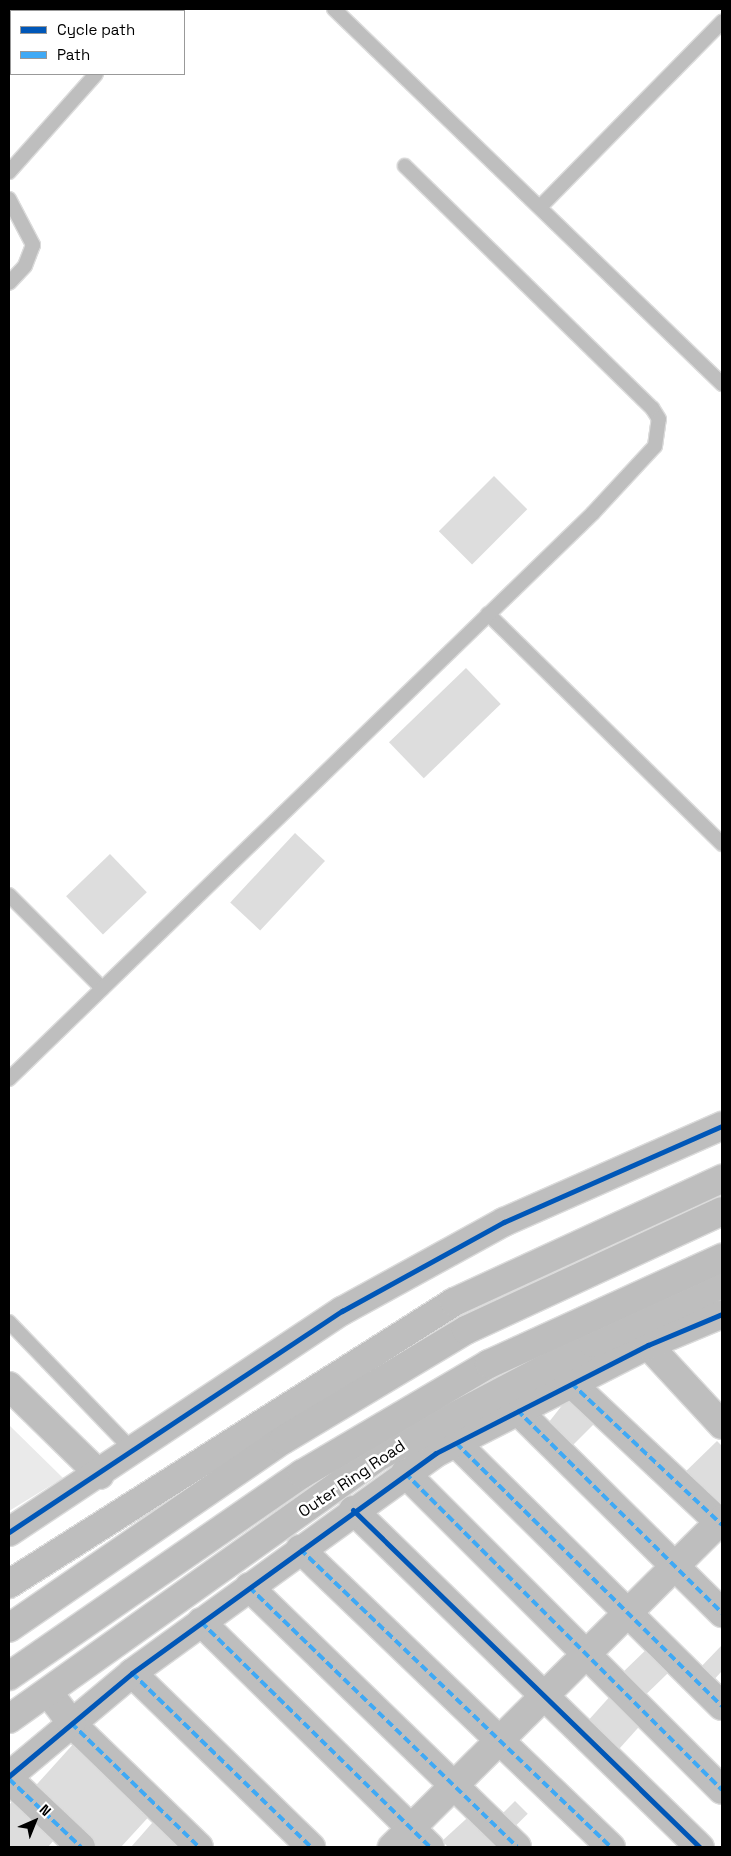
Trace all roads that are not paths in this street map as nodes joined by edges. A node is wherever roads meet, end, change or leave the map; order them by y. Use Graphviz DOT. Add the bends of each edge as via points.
graph roads {
  1 [pos="334,9"];
  2 [pos="722,22"];
  3 [pos="95,75"];
  4 [pos="405,166"];
  5 [pos="9,172"];
  6 [pos="9,199"];
  7 [pos="540,207"];
  8 [pos="9,283"];
  9 [pos="722,384"];
  10 [pos="488,614"];
  11 [pos="722,844"];
  12 [pos="9,895"];
  13 [pos="102,988"];
  14 [pos="9,1079"];
  15 [pos="722,1126"];
  16 [pos="722,1179"];
  17 [pos="722,1211"];
  18 [pos="722,1258"];
  19 [pos="722,1284"];
  20 [pos="722,1314"];
  21 [pos="9,1322"];
  22 [pos="648,1345"];
  23 [pos="571,1384"];
  24 [pos="9,1386"];
  25 [pos="517,1410"];
  26 [pos="722,1425"];
  27 [pos="456,1443"];
  28 [pos="134,1452"];
  29 [pos="405,1473"];
  30 [pos="100,1475"];
  31 [pos="353,1510"];
  32 [pos="721,1522"];
  33 [pos="9,1532"];
  34 [pos="300,1549"];
  35 [pos="672,1564"];
  36 [pos="9,1584"];
  37 [pos="249,1586"];
  38 [pos="625,1612"];
  39 [pos="722,1613"];
  40 [pos="200,1622"];
  41 [pos="9,1628"];
  42 [pos="584,1654"];
  43 [pos="132,1674"];
  44 [pos="9,1676"];
  45 [pos="48,1692"];
  46 [pos="546,1697"];
  47 [pos="722,1706"];
  48 [pos="9,1719"];
  49 [pos="71,1723"];
  50 [pos="501,1740"];
  51 [pos="9,1777"];
  52 [pos="453,1784"];
  53 [pos="722,1790"];
  54 [pos="401,1838"];
  55 [pos="81,1847"];
  56 [pos="199,1847"];
  57 [pos="311,1847"];
  58 [pos="430,1847"];
  59 [pos="518,1847"];
  60 [pos="611,1847"];
  61 [pos="700,1847"];
  1 -- 7 [label="lane"];
  2 -- 7 [label="lane"];
  3 -- 5 [label="lane"];
  4 -- 10 [label="lane" via="659,419 655,446 640,465"];
  6 -- 8 [label="lane" via="33,245 25,266"];
  7 -- 9 [label="lane"];
  10 -- 11 [label="lane"];
  10 -- 13 [label="lane"];
  12 -- 13 [label="lane"];
  13 -- 14 [label="lane"];
  15 -- 28 [label="street" via="504,1222 351,1307"];
  16 -- 36 [label="street" via="454,1302"];
  17 -- 41 [label="main road" via="458,1335 283,1440"];
  18 -- 44 [label="main road, Outer Ring Road" via="489,1364 328,1459"];
  19 -- 45 [label="street, Outer Ring Road" via="594,1343 381,1455"];
  20 -- 22 [label="street"];
  21 -- 28 [label="lane"];
  22 -- 23 [label="street"];
  22 -- 26 [label="street"];
  23 -- 25 [label="street"];
  23 -- 32 [label="street"];
  24 -- 30 [label="street"];
  25 -- 27 [label="street"];
  25 -- 35 [label="street"];
  27 -- 29 [label="street"];
  27 -- 38 [label="street"];
  28 -- 30 [label="street"];
  29 -- 31 [label="street"];
  29 -- 42 [label="street"];
  30 -- 33 [label="street"];
  31 -- 34 [label="street"];
  31 -- 46 [label="street"];
  32 -- 35 [label="street"];
  34 -- 37 [label="street"];
  34 -- 50 [label="street"];
  35 -- 38 [label="street"];
  35 -- 39 [label="street"];
  37 -- 40 [label="street"];
  37 -- 52 [label="street"];
  38 -- 42 [label="street"];
  38 -- 47 [label="street"];
  40 -- 43 [label="street"];
  40 -- 54 [label="street"];
  42 -- 46 [label="street"];
  42 -- 53 [label="street"];
  43 -- 49 [label="street"];
  43 -- 57 [label="street"];
  45 -- 48 [label="street, Outer Ring Road"];
  45 -- 49 [label="street"];
  46 -- 50 [label="street"];
  46 -- 61 [label="street"];
  49 -- 51 [label="street"];
  49 -- 56 [label="street"];
  50 -- 52 [label="street"];
  50 -- 60 [label="street"];
  51 -- 55 [label="street"];
  52 -- 54 [label="street"];
  52 -- 59 [label="street"];
  54 -- 58 [label="street"];
}
